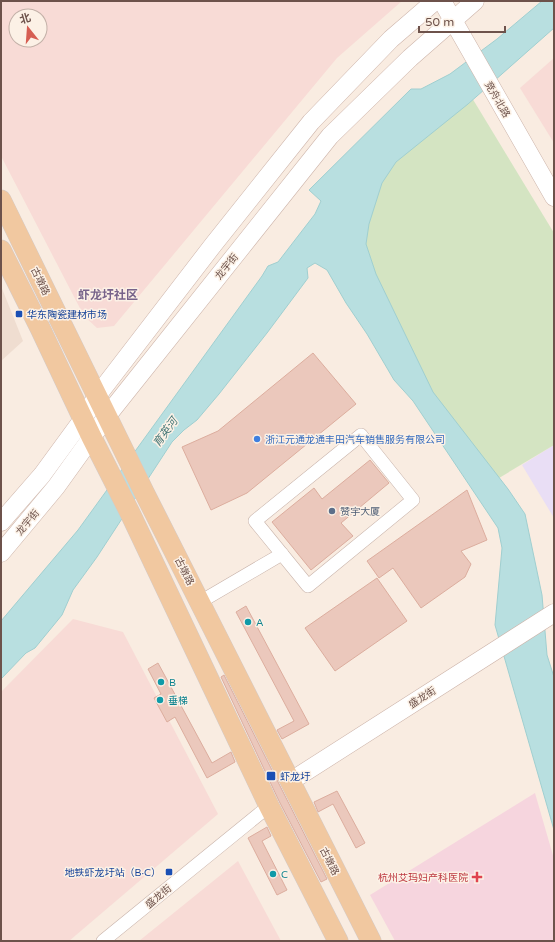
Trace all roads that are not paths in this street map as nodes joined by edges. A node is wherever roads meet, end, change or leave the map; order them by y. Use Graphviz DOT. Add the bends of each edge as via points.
graph roads {
  1 [pos="435,1"];
  2 [pos="442,1"];
  3 [pos="474,1"];
  4 [pos="453,20"];
  5 [pos="554,197"];
  6 [pos="1,200"];
  7 [pos="1,250"];
  8 [pos="97,396"];
  9 [pos="107,416"];
  10 [pos="83,419"];
  11 [pos="92,438"];
  12 [pos="1,522"];
  13 [pos="1,553"];
  14 [pos="282,554"];
  15 [pos="200,602"];
  16 [pos="554,614"];
  17 [pos="290,782"];
  18 [pos="269,806"];
  19 [pos="103,941"];
  20 [pos="338,941"];
  21 [pos="371,941"];
  1 -- 8 [label="street, 龙宇街" via="391,39 312,122"];
  2 -- 4 [label="street, 竞舟北路"];
  3 -- 4 [label="street, 龙宇街"];
  4 -- 5 [label="street, 竞舟北路"];
  4 -- 9 [label="street, 龙宇街" via="330,136"];
  6 -- 8 [label="main road, 古墩路"];
  7 -- 10 [label="main road"];
  8 -- 9 [label="main road, 古墩路"];
  8 -- 10 [label="street, 龙宇街"];
  9 -- 11 [label="street, 龙宇街"];
  9 -- 15 [label="main road, 古墩路"];
  10 -- 11 [label="main road"];
  10 -- 12 [label="street, 龙宇街" via="42,475"];
  11 -- 13 [label="street, 龙宇街" via="56,488"];
  11 -- 18 [label="main road"];
  14 -- 14 [label="street" via="308,586 414,500 361,435 255,520"];
  14 -- 15 [label="street"];
  15 -- 17 [label="main road, 古墩路"];
  16 -- 17 [label="street, 盛龙街"];
  17 -- 21 [label="main road, 古墩路"];
  18 -- 19 [label="street, 盛龙街"];
  18 -- 20 [label="main road"];
}
